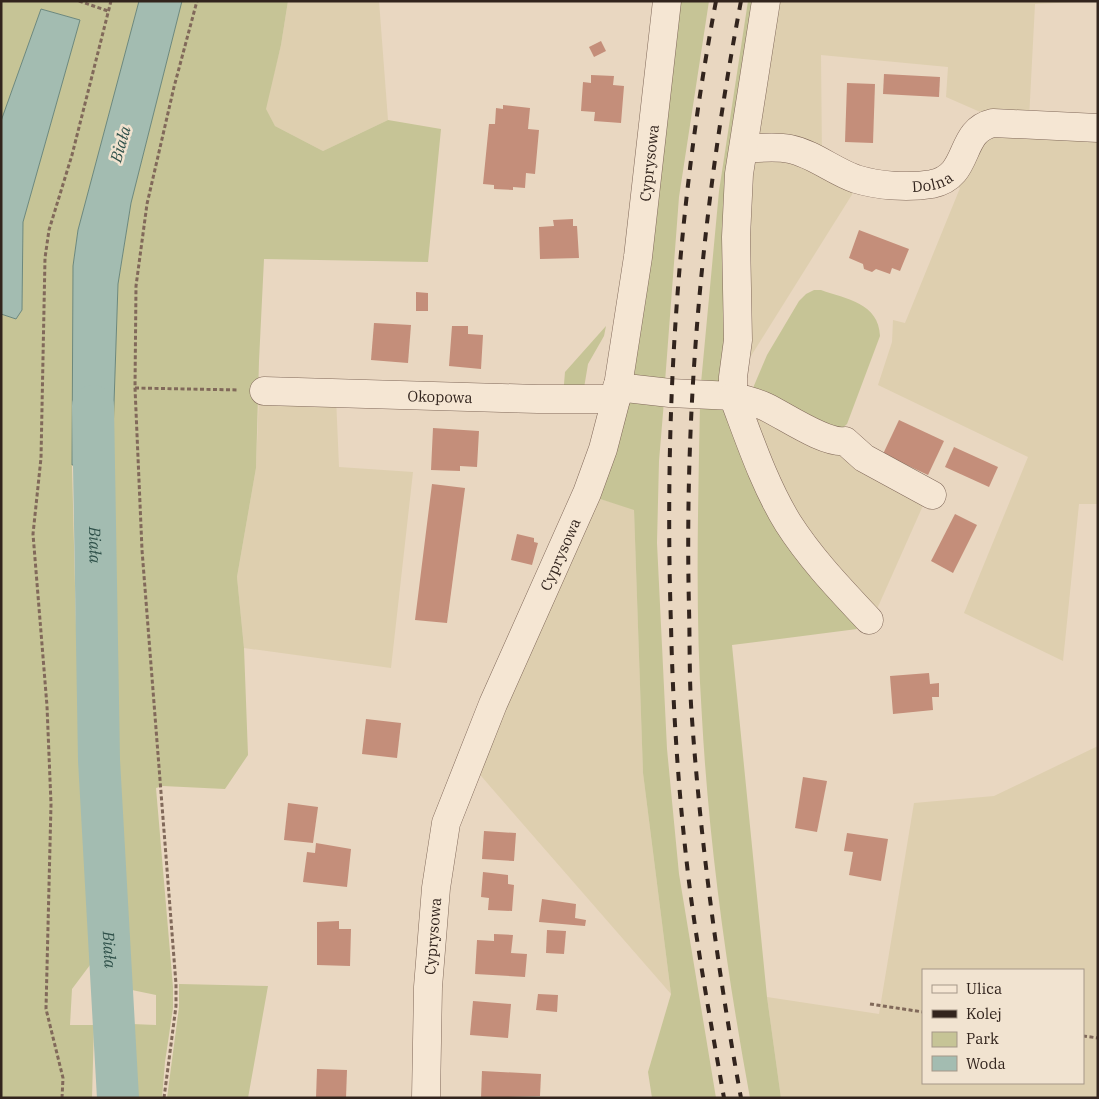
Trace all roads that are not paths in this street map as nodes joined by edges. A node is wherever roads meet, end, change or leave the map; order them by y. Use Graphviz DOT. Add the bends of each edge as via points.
graph roads {
  1 [pos="667,1"];
  2 [pos="766,1"];
  3 [pos="1098,128"];
  4 [pos="744,149"];
  5 [pos="264,391"];
  6 [pos="617,393"];
  7 [pos="733,396"];
  8 [pos="932,495"];
  9 [pos="869,620"];
  10 [pos="426,1098"];
  1 -- 6 [label="street, Cyprysowa" via="638,257"];
  2 -- 4 [label="street"];
  3 -- 4 [label="street, Dolna" via="984,125 976,129 952,176 930,184 878,184 856,178 788,148"];
  4 -- 7 [label="street" via="739,174 736,237 738,340 732,377"];
  5 -- 6 [label="street, Okopowa" via="538,399"];
  6 -- 7 [label="street, Okopowa"];
  6 -- 10 [label="street, Cyprysowa" via="603,449 587,493 493,704 446,823 431,947"];
  7 -- 8 [label="street, Okopowa" via="764,406 838,442 845,441 864,458"];
  7 -- 9 [label="street" via="787,521 814,560"];
}
